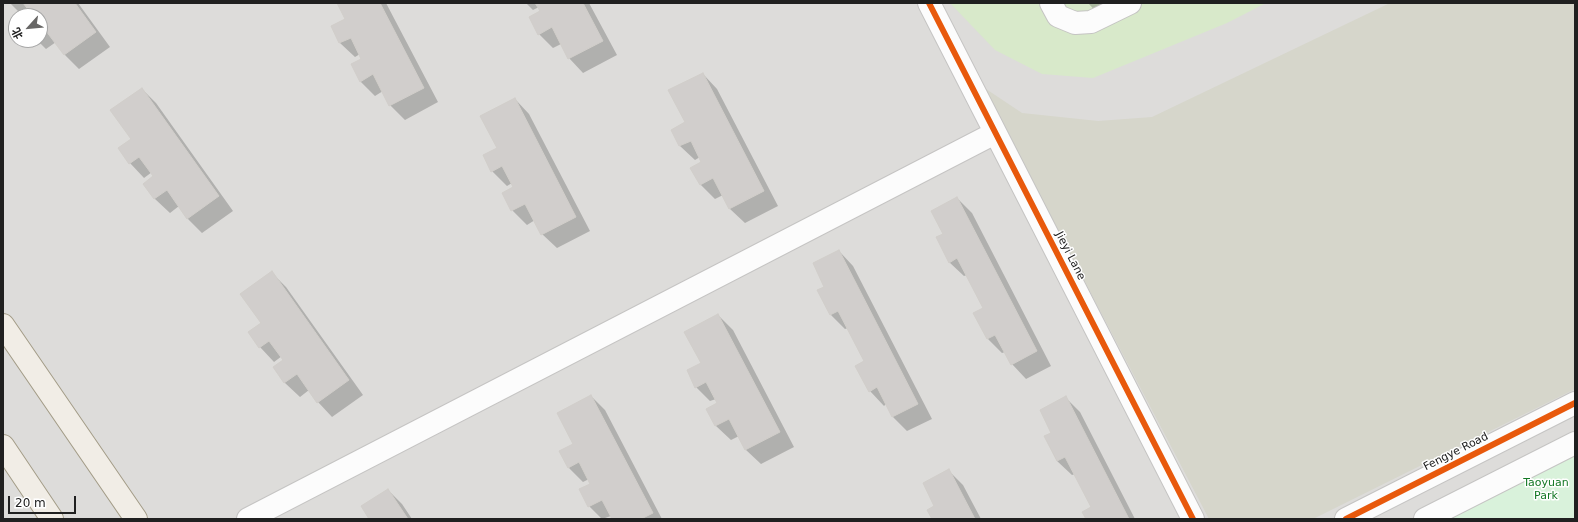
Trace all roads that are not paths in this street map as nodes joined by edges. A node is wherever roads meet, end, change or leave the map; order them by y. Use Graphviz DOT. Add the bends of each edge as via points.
graph roads {
  1 [pos="929,3"];
  2 [pos="1051,3"];
  3 [pos="1130,3"];
  4 [pos="996,133"];
  5 [pos="3,326"];
  6 [pos="1575,403"];
  7 [pos="1575,443"];
  8 [pos="3,446"];
  9 [pos="52,519"];
  10 [pos="136,519"];
  11 [pos="248,519"];
  12 [pos="1193,519"];
  13 [pos="1346,519"];
  14 [pos="1425,519"];
  1 -- 4 [label="street, Jieyi Lane"];
  2 -- 3 [label="street" via="1058,16 1075,23 1091,22"];
  4 -- 11 [label="street"];
  4 -- 12 [label="street, Jieyi Lane"];
  5 -- 10 [label="main road"];
  6 -- 13 [label="street, Fengye Road"];
  7 -- 14 [label="street"];
  8 -- 9 [label="main road"];
}
